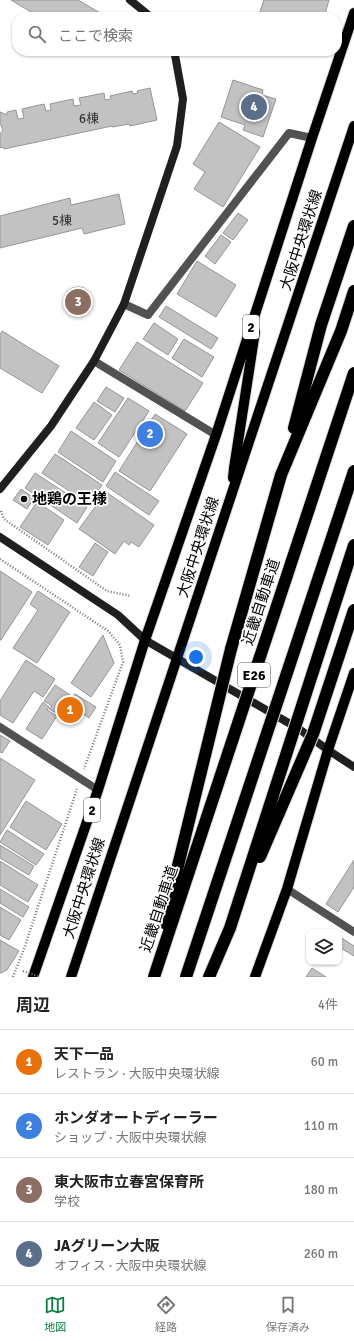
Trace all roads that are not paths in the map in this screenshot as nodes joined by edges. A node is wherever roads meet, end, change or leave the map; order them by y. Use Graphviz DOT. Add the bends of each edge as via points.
graph roads {
  1 [pos="130,0"];
  2 [pos="144,12"];
  3 [pos="354,13"];
  4 [pos="342,49"];
  5 [pos="175,56"];
  6 [pos="340,56"];
  7 [pos="354,126"];
  8 [pos="312,138"];
  9 [pos="354,226"];
  10 [pos="354,291"];
  11 [pos="260,301"];
  12 [pos="124,304"];
  13 [pos="94,361"];
  14 [pos="354,373"];
  15 [pos="216,435"];
  16 [pos="354,471"];
  17 [pos="281,475"];
  18 [pos="0,489"];
  19 [pos="233,490"];
  20 [pos="0,537"];
  21 [pos="354,545"];
  22 [pos="354,564"];
  23 [pos="354,610"];
  24 [pos="145,640"];
  25 [pos="176,658"];
  26 [pos="354,673"];
  27 [pos="0,727"];
  28 [pos="299,729"];
  29 [pos="328,750"];
  30 [pos="354,767"];
  31 [pos="98,790"];
  32 [pos="287,888"];
  33 [pos="230,928"];
  34 [pos="354,932"];
  35 [pos="33,977"];
  36 [pos="71,977"];
  37 [pos="152,977"];
  38 [pos="186,977"];
  39 [pos="209,977"];
  40 [pos="216,977"];
  41 [pos="253,977"];
  1 -- 2 [label="street"];
  3 -- 4 [label="main road, 2"];
  5 -- 12 [label="street" via="183,99 177,146"];
  6 -- 8 [label="main road, 2"];
  7 -- 19 [label="main road, 大阪中央環状線 / 2"];
  8 -- 11 [label="main road, 2"];
  8 -- 12 [label="street" via="289,134 148,314"];
  9 -- 17 [label="highway" via="321,325"];
  10 -- 17 [label="highway" via="341,331"];
  11 -- 15 [label="main road, 2"];
  11 -- 19 [label="main road" via="234,468"];
  12 -- 13 [label="street"];
  13 -- 15 [label="street"];
  13 -- 18 [label="street" via="51,426"];
  14 -- 37 [label="highway, 近畿自動車道 / E26, bridge"];
  15 -- 24 [label="main road, 2"];
  16 -- 38 [label="highway, E26, bridge"];
  17 -- 37 [label="highway, bridge" via="231,649"];
  19 -- 25 [label="main road, 大阪中央環状線 / 2"];
  20 -- 24 [label="street" via="118,615"];
  21 -- 33 [label="highway, bridge"];
  22 -- 28 [label="main road"];
  23 -- 33 [label="highway, bridge" via="313,734"];
  24 -- 25 [label="street"];
  24 -- 31 [label="main road, 2"];
  25 -- 28 [label="street"];
  25 -- 36 [label="main road, 大阪中央環状線 / 2"];
  26 -- 29 [label="main road"];
  27 -- 31 [label="street"];
  28 -- 29 [label="street"];
  28 -- 40 [label="main road"];
  29 -- 30 [label="street"];
  29 -- 32 [label="main road"];
  31 -- 35 [label="main road, 2"];
  32 -- 34 [label="street"];
  32 -- 41 [label="main road"];
  33 -- 39 [label="highway"];
}
